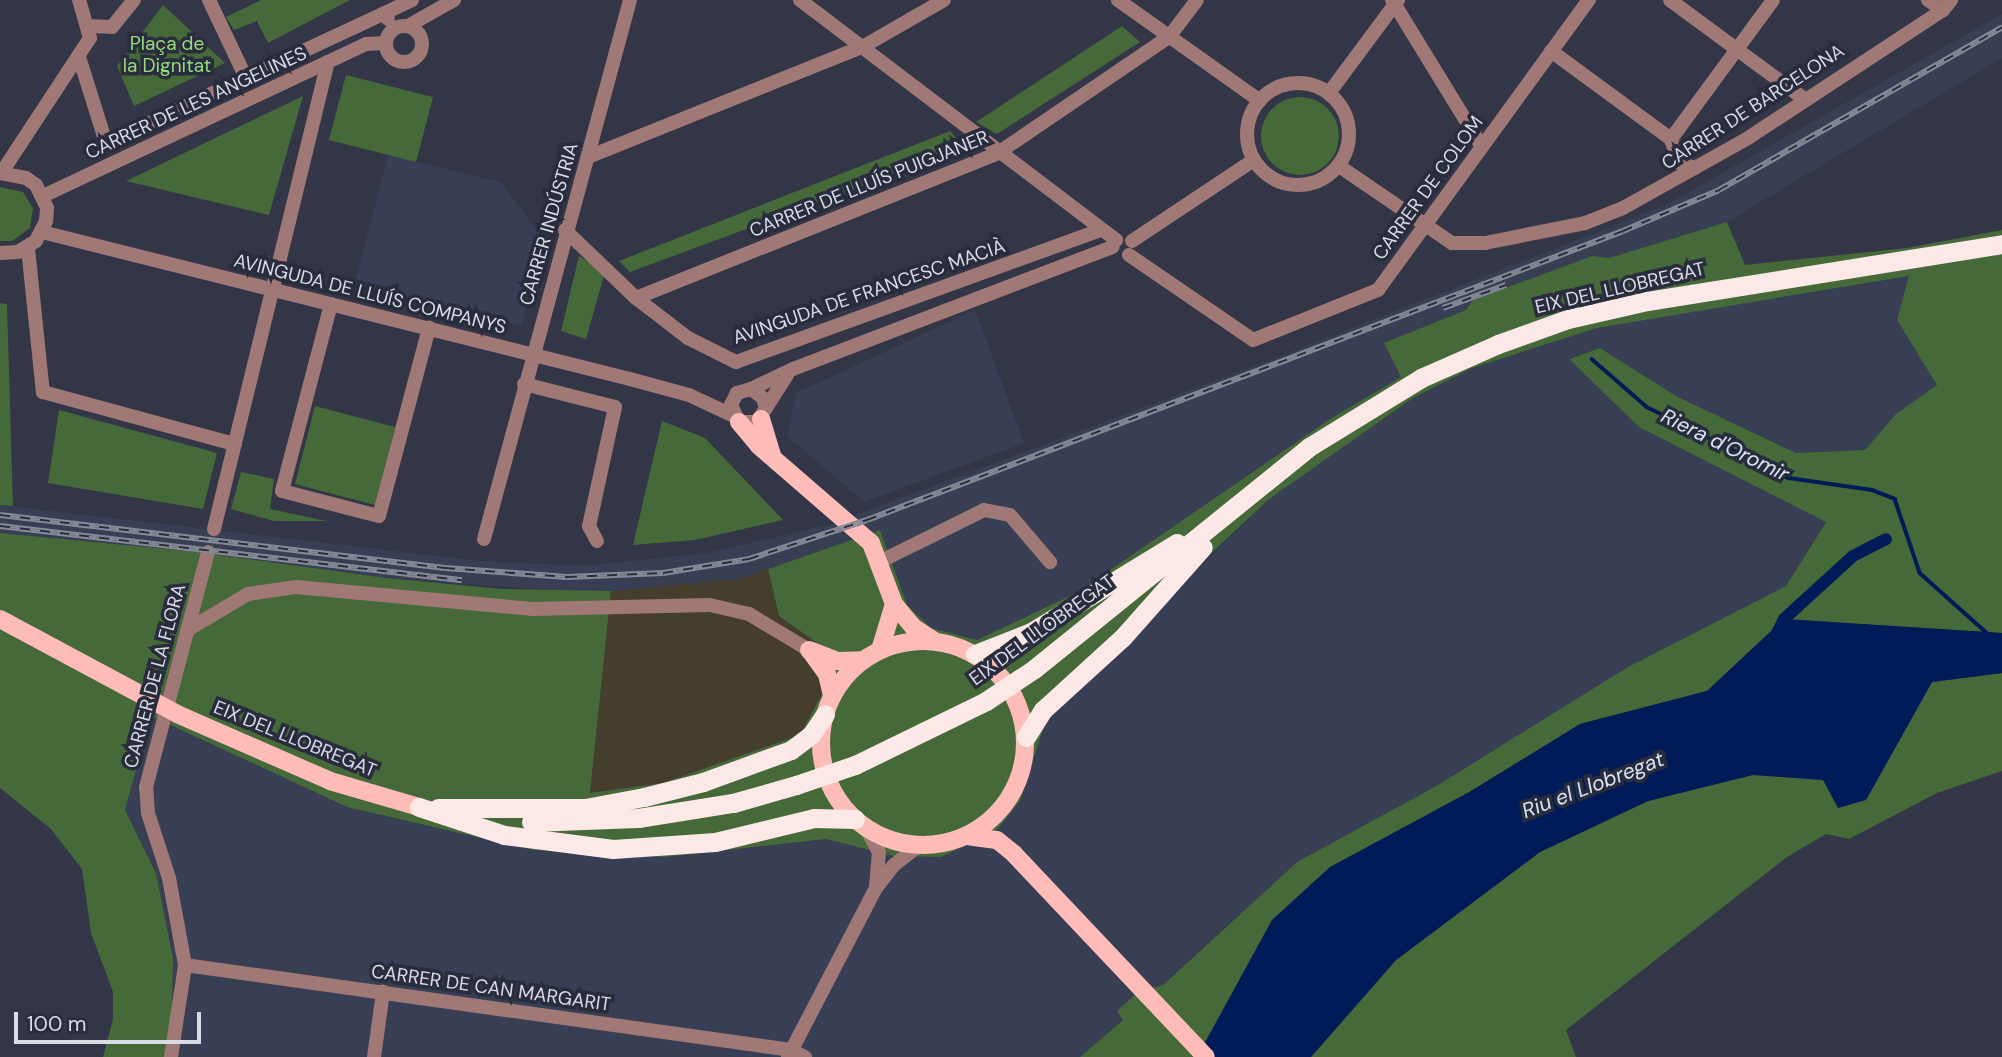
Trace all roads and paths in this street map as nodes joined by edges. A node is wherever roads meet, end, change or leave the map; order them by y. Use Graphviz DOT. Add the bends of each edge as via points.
graph roads {
  1 [pos="79,0"];
  2 [pos="134,0"];
  3 [pos="209,0"];
  4 [pos="412,0"];
  5 [pos="629,0"];
  6 [pos="800,0"];
  7 [pos="944,0"];
  8 [pos="1118,0"];
  9 [pos="1197,0"];
  10 [pos="1588,0"];
  11 [pos="1671,0"];
  12 [pos="1773,0"];
  13 [pos="1928,0"];
  14 [pos="451,1"];
  15 [pos="1395,1"];
  16 [pos="1947,5"];
  17 [pos="385,13"];
  18 [pos="87,26"];
  19 [pos="408,26"];
  20 [pos="389,36"];
  21 [pos="420,37"];
  22 [pos="1169,37"];
  23 [pos="864,47"];
  24 [pos="1738,48"];
  25 [pos="1551,51"];
  26 [pos="80,60"];
  27 [pos="328,62"];
  28 [pos="247,80"];
  29 [pos="1329,93"];
  30 [pos="1803,98"];
  31 [pos="1260,101"];
  32 [pos="1671,139"];
  33 [pos="1482,147"];
  34 [pos="998,153"];
  35 [pos="588,158"];
  36 [pos="1254,160"];
  37 [pos="1339,166"];
  38 [pos="1695,168"];
  39 [pos="1,173"];
  40 [pos="43,196"];
  41 [pos="1424,227"];
  42 [pos="565,230"];
  43 [pos="1101,230"];
  44 [pos="42,232"];
  45 [pos="1114,243"];
  46 [pos="2002,244"];
  47 [pos="28,248"];
  48 [pos="1130,248"];
  49 [pos="0,253"];
  50 [pos="273,289"];
  51 [pos="636,298"];
  52 [pos="331,304"];
  53 [pos="429,328"];
  54 [pos="531,354"];
  55 [pos="793,369"];
  56 [pos="524,384"];
  57 [pos="751,389"];
  58 [pos="689,395"];
  59 [pos="734,396"];
  60 [pos="763,413"];
  61 [pos="736,418"];
  62 [pos="235,444"];
  63 [pos="773,458"];
  64 [pos="1235,505"];
  65 [pos="1217,520"];
  66 [pos="214,528"];
  67 [pos="484,539"];
  68 [pos="597,541"];
  69 [pos="208,552"];
  70 [pos="881,561"];
  71 [pos="1050,562"];
  72 [pos="894,604"];
  73 [pos="0,619"];
  74 [pos="189,629"];
  75 [pos="933,640"];
  76 [pos="809,650"];
  77 [pos="880,650"];
  78 [pos="975,654"];
  79 [pos="863,660"];
  80 [pos="828,705"];
  81 [pos="1026,737"];
  82 [pos="1004,806"];
  83 [pos="419,807"];
  84 [pos="860,823"];
  85 [pos="966,836"];
  86 [pos="920,845"];
  87 [pos="1014,854"];
  88 [pos="876,888"];
  89 [pos="185,965"];
  90 [pos="383,992"];
  91 [pos="794,1055"];
  92 [pos="171,1057"];
  93 [pos="374,1057"];
  94 [pos="1206,1057"];
  1 -- 18 [label="street"];
  2 -- 18 [label="street" via="112,27"];
  3 -- 28 [label="street"];
  4 -- 17 [label="street, CARRER DE LES ANGELINES"];
  5 -- 35 [label="street, CARRER INDÚSTRIA"];
  6 -- 23 [label="street"];
  7 -- 23 [label="street"];
  8 -- 22 [label="street"];
  9 -- 22 [label="street, CARRER DE LLUÍS PUIGJANER"];
  10 -- 25 [label="street, CARRER DE COLOM"];
  11 -- 24 [label="street"];
  12 -- 24 [label="street"];
  13 -- 16 [label="street"];
  14 -- 19 [label="street"];
  14 -- 21 [label="street"];
  15 -- 29 [label="street"];
  15 -- 33 [label="street"];
  16 -- 30 [label="street, CARRER DE BARCELONA"];
  17 -- 20 [label="street"];
  17 -- 28 [label="street, CARRER DE LES ANGELINES"];
  18 -- 26 [label="street" via="90,38"];
  19 -- 20 [label="street"];
  19 -- 21 [label="street"];
  20 -- 21 [label="street" via="391,57 407,62 419,54"];
  20 -- 27 [label="street, CARRER DE LES ANGELINES"];
  22 -- 31 [label="street"];
  22 -- 34 [label="street, CARRER DE LLUÍS PUIGJANER"];
  23 -- 34 [label="street"];
  23 -- 35 [label="street"];
  24 -- 30 [label="street"];
  24 -- 32 [label="street"];
  25 -- 32 [label="street"];
  25 -- 33 [label="street, CARRER DE COLOM"];
  26 -- 28 [label="street, CARRER DE LES ANGELINES" via="106,143"];
  26 -- 39 [label="street"];
  27 -- 40 [label="street, CARRER DE LES ANGELINES"];
  27 -- 50 [label="street"];
  29 -- 31 [label="street" via="1300,83 1285,85"];
  29 -- 37 [label="street" via="1348,119 1348,145"];
  30 -- 38 [label="street, CARRER DE BARCELONA"];
  31 -- 36 [label="street" via="1247,130"];
  32 -- 38 [label="street" via="1680,163"];
  33 -- 41 [label="street, CARRER DE COLOM"];
  34 -- 43 [label="street"];
  34 -- 51 [label="street, CARRER DE LLUÍS PUIGJANER"];
  35 -- 42 [label="street, CARRER INDÚSTRIA"];
  36 -- 37 [label="street" via="1272,177 1295,186 1326,177"];
  36 -- 48 [label="street"];
  37 -- 41 [label="street, CARRER DE BARCELONA"];
  38 -- 41 [label="street, CARRER DE BARCELONA" via="1623,208 1585,223 1485,243 1452,243"];
  39 -- 40 [label="street" via="26,178"];
  40 -- 44 [label="street" via="47,208"];
  41 -- 48 [label="street, CARRER DE COLOM" via="1378,290 1253,340"];
  42 -- 51 [label="street, AVINGUDA DE FRANCESC MACIÀ"];
  42 -- 54 [label="street, CARRER INDÚSTRIA"];
  43 -- 45 [label="street"];
  43 -- 51 [label="street, AVINGUDA DE FRANCESC MACIÀ" via="736,362 688,338"];
  44 -- 47 [label="street"];
  44 -- 50 [label="street, AVINGUDA DE LLUÍS COMPANYS"];
  45 -- 48 [label="street" via="1119,257"];
  45 -- 55 [label="street, AVINGUDA DE FRANCESC MACIÀ"];
  46 -- 64 [label="highway, EIX DEL LLOBREGAT" via="1611,309 1528,332 1379,401"];
  47 -- 49 [label="street"];
  47 -- 62 [label="street" via="43,392"];
  50 -- 52 [label="street, AVINGUDA DE LLUÍS COMPANYS"];
  50 -- 62 [label="street"];
  52 -- 53 [label="street, AVINGUDA DE LLUÍS COMPANYS"];
  52 -- 53 [label="street" via="282,491 379,516"];
  53 -- 54 [label="street, AVINGUDA DE LLUÍS COMPANYS"];
  54 -- 56 [label="street, CARRER INDÚSTRIA"];
  54 -- 58 [label="street, AVINGUDA DE LLUÍS COMPANYS"];
  55 -- 57 [label="street, AVINGUDA DE FRANCESC MACIÀ"];
  55 -- 60 [label="street"];
  56 -- 67 [label="street, CARRER INDÚSTRIA"];
  56 -- 68 [label="street" via="615,407 589,526"];
  57 -- 59 [label="street"];
  57 -- 60 [label="street" via="763,398"];
  58 -- 59 [label="street"];
  58 -- 61 [label="street"];
  59 -- 61 [label="street"];
  60 -- 61 [label="street" via="753,424"];
  60 -- 63 [label="main road"];
  61 -- 63 [label="main road"];
  62 -- 66 [label="street"];
  63 -- 70 [label="main road" via="863,536"];
  64 -- 65 [label="highway, EIX DEL LLOBREGAT"];
  64 -- 81 [label="highway" via="1123,636 1043,710"];
  65 -- 78 [label="highway" via="1031,632"];
  65 -- 83 [label="highway, EIX DEL LLOBREGAT, bridge" via="1034,669 986,701 855,765 699,809 571,822 497,820"];
  69 -- 74 [label="street, CARRER DE LA FLORA"];
  70 -- 71 [label="street" via="984,510 1010,515"];
  70 -- 72 [label="main road"];
  72 -- 75 [label="main road" via="912,627"];
  72 -- 77 [label="main road"];
  73 -- 83 [label="main road, EIX DEL LLOBREGAT, bridge" via="177,714 330,781"];
  74 -- 76 [label="street" via="248,594 296,587 532,609 710,604 749,614"];
  74 -- 89 [label="street, CARRER DE LA FLORA" via="146,787 148,813 169,878"];
  75 -- 77 [label="main road"];
  75 -- 78 [label="main road"];
  76 -- 79 [label="main road" via="838,661"];
  76 -- 80 [label="main road" via="827,674"];
  77 -- 79 [label="main road"];
  78 -- 81 [label="main road" via="998,672 1014,696"];
  79 -- 80 [label="main road"];
  80 -- 83 [label="highway" via="811,735 791,750 703,782 644,797 575,808"];
  80 -- 84 [label="main road" via="822,760 834,792"];
  81 -- 82 [label="main road" via="1018,781"];
  82 -- 85 [label="main road"];
  82 -- 87 [label="main road" via="1004,828"];
  83 -- 84 [label="highway" via="504,835 612,849 715,842 814,818"];
  84 -- 86 [label="main road" via="886,839"];
  84 -- 88 [label="street" via="879,852"];
  85 -- 86 [label="main road"];
  85 -- 87 [label="main road" via="997,840"];
  86 -- 88 [label="street" via="894,865"];
  87 -- 94 [label="main road"];
  88 -- 91 [label="street"];
  89 -- 90 [label="street, CARRER DE CAN MARGARIT"];
  89 -- 92 [label="street, CARRER DE LA FLORA"];
  90 -- 91 [label="street, CARRER DE CAN MARGARIT"];
  90 -- 93 [label="street"];
}
